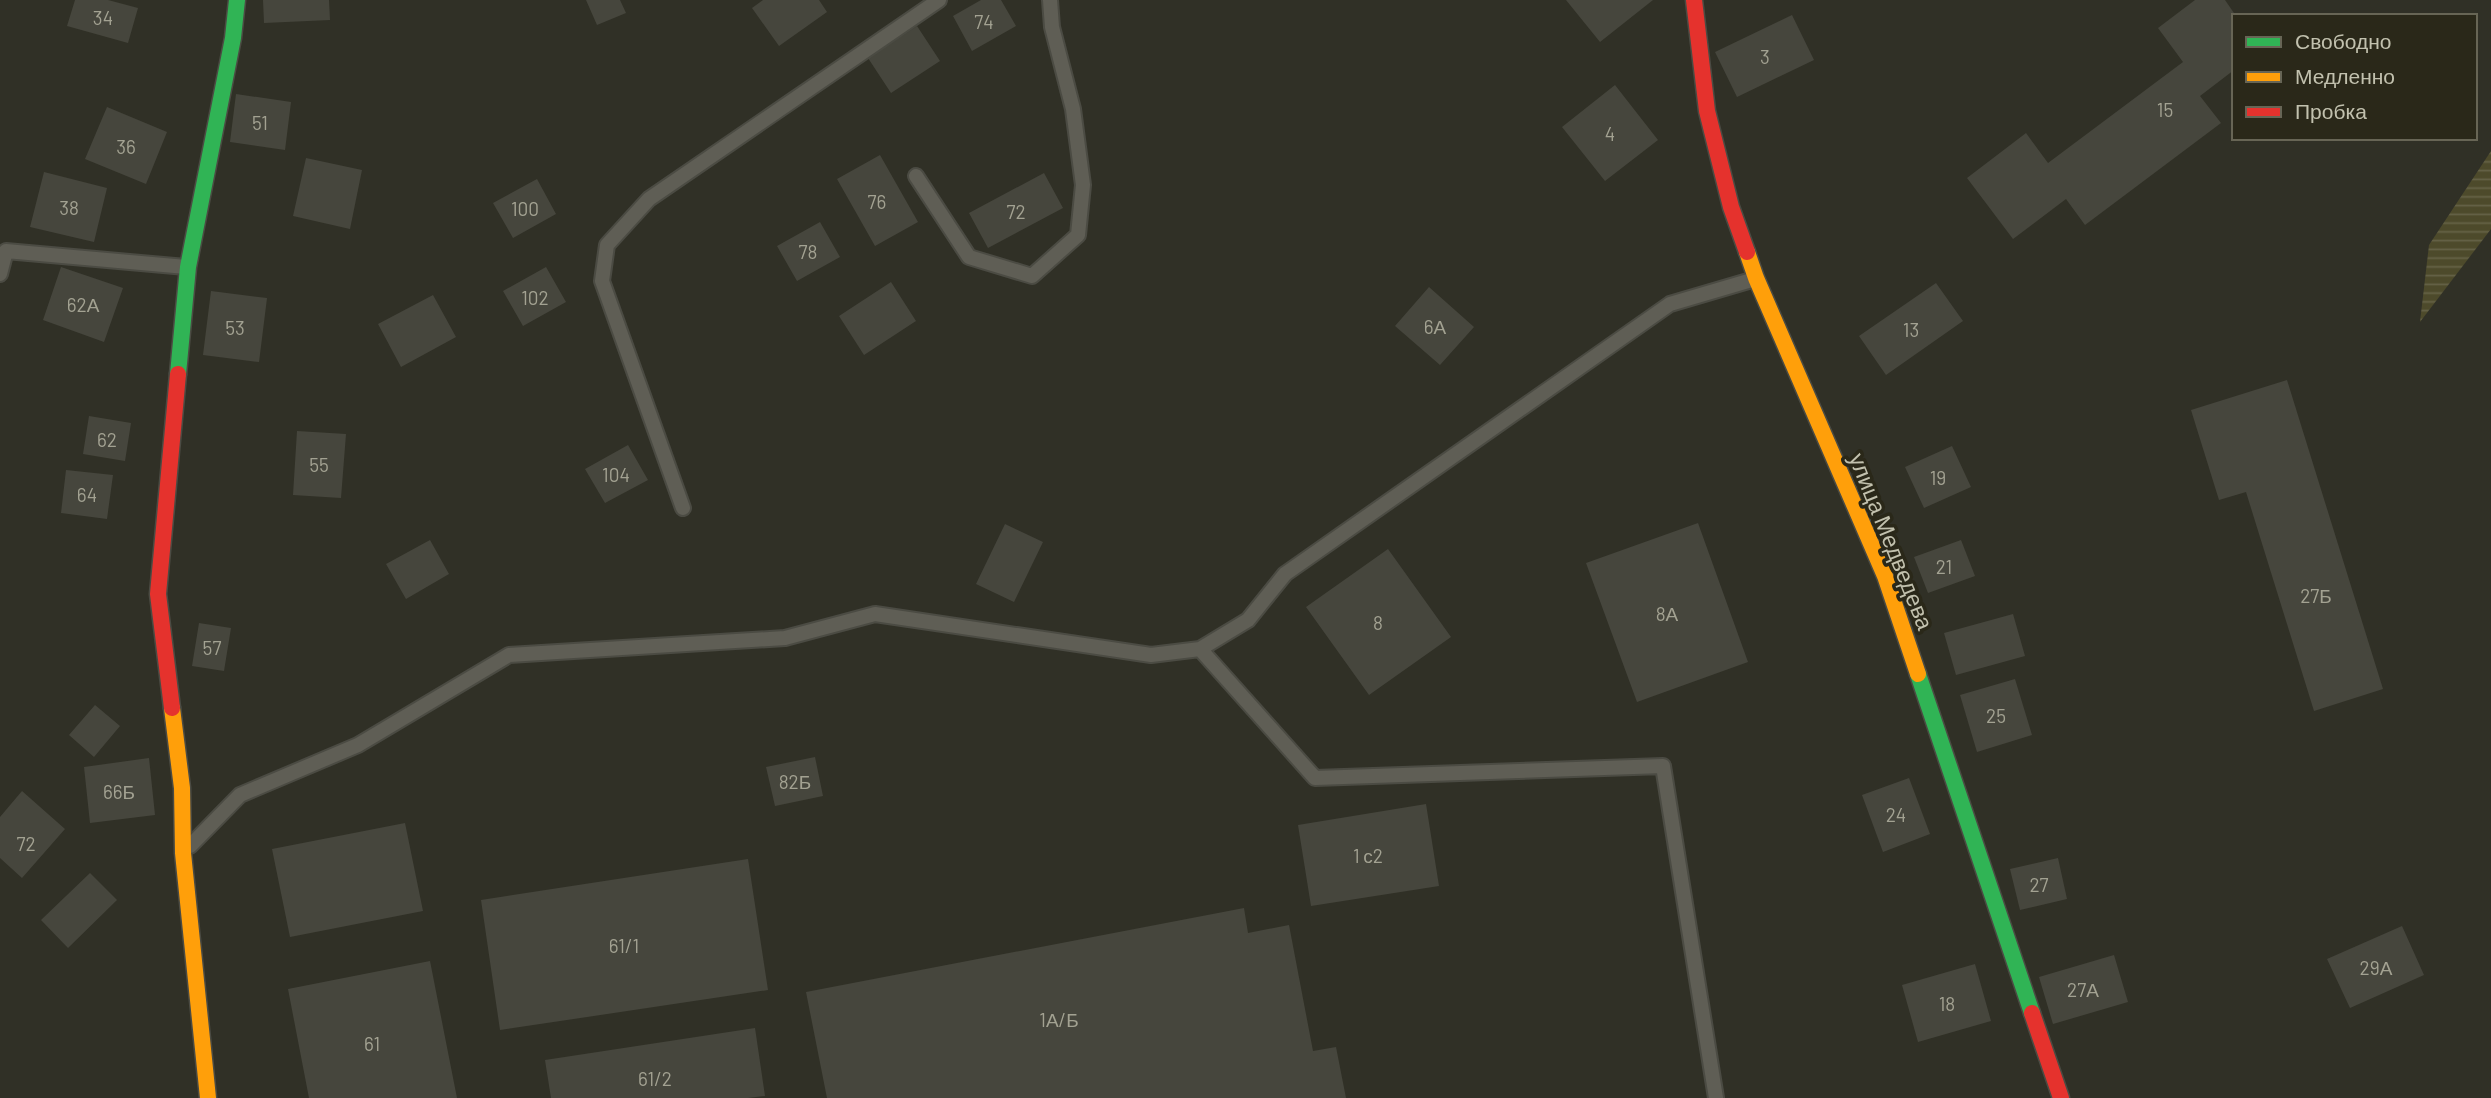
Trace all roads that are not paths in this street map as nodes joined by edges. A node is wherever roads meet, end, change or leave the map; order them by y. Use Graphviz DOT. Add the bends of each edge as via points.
graph roads {
  1 [pos="237,0"];
  2 [pos="939,0"];
  3 [pos="1051,0"];
  4 [pos="1693,0"];
  5 [pos="916,176"];
  6 [pos="188,267"];
  7 [pos="0,274"];
  8 [pos="1756,278"];
  9 [pos="683,508"];
  10 [pos="1200,649"];
  11 [pos="183,853"];
  12 [pos="208,1098"];
  13 [pos="1716,1098"];
  14 [pos="2061,1098"];
  1 -- 6 [label="street"];
  2 -- 9 [label="lane" via="649,199 607,245 602,281"];
  3 -- 5 [label="lane" via="1052,27 1073,108 1083,185 1078,235 1032,276 969,257"];
  4 -- 8 [label="street, улица Медведева" via="1707,111 1731,207"];
  6 -- 7 [label="lane" via="6,251"];
  6 -- 11 [label="street" via="158,594 181,788"];
  8 -- 10 [label="lane" via="1670,304 1285,574 1248,620"];
  8 -- 14 [label="street, улица Медведева" via="1885,576"];
  10 -- 11 [label="lane" via="1150,655 876,614 785,638 509,655 358,745 240,794"];
  10 -- 13 [label="lane" via="1315,778 1663,766"];
  11 -- 12 [label="street"];
}
